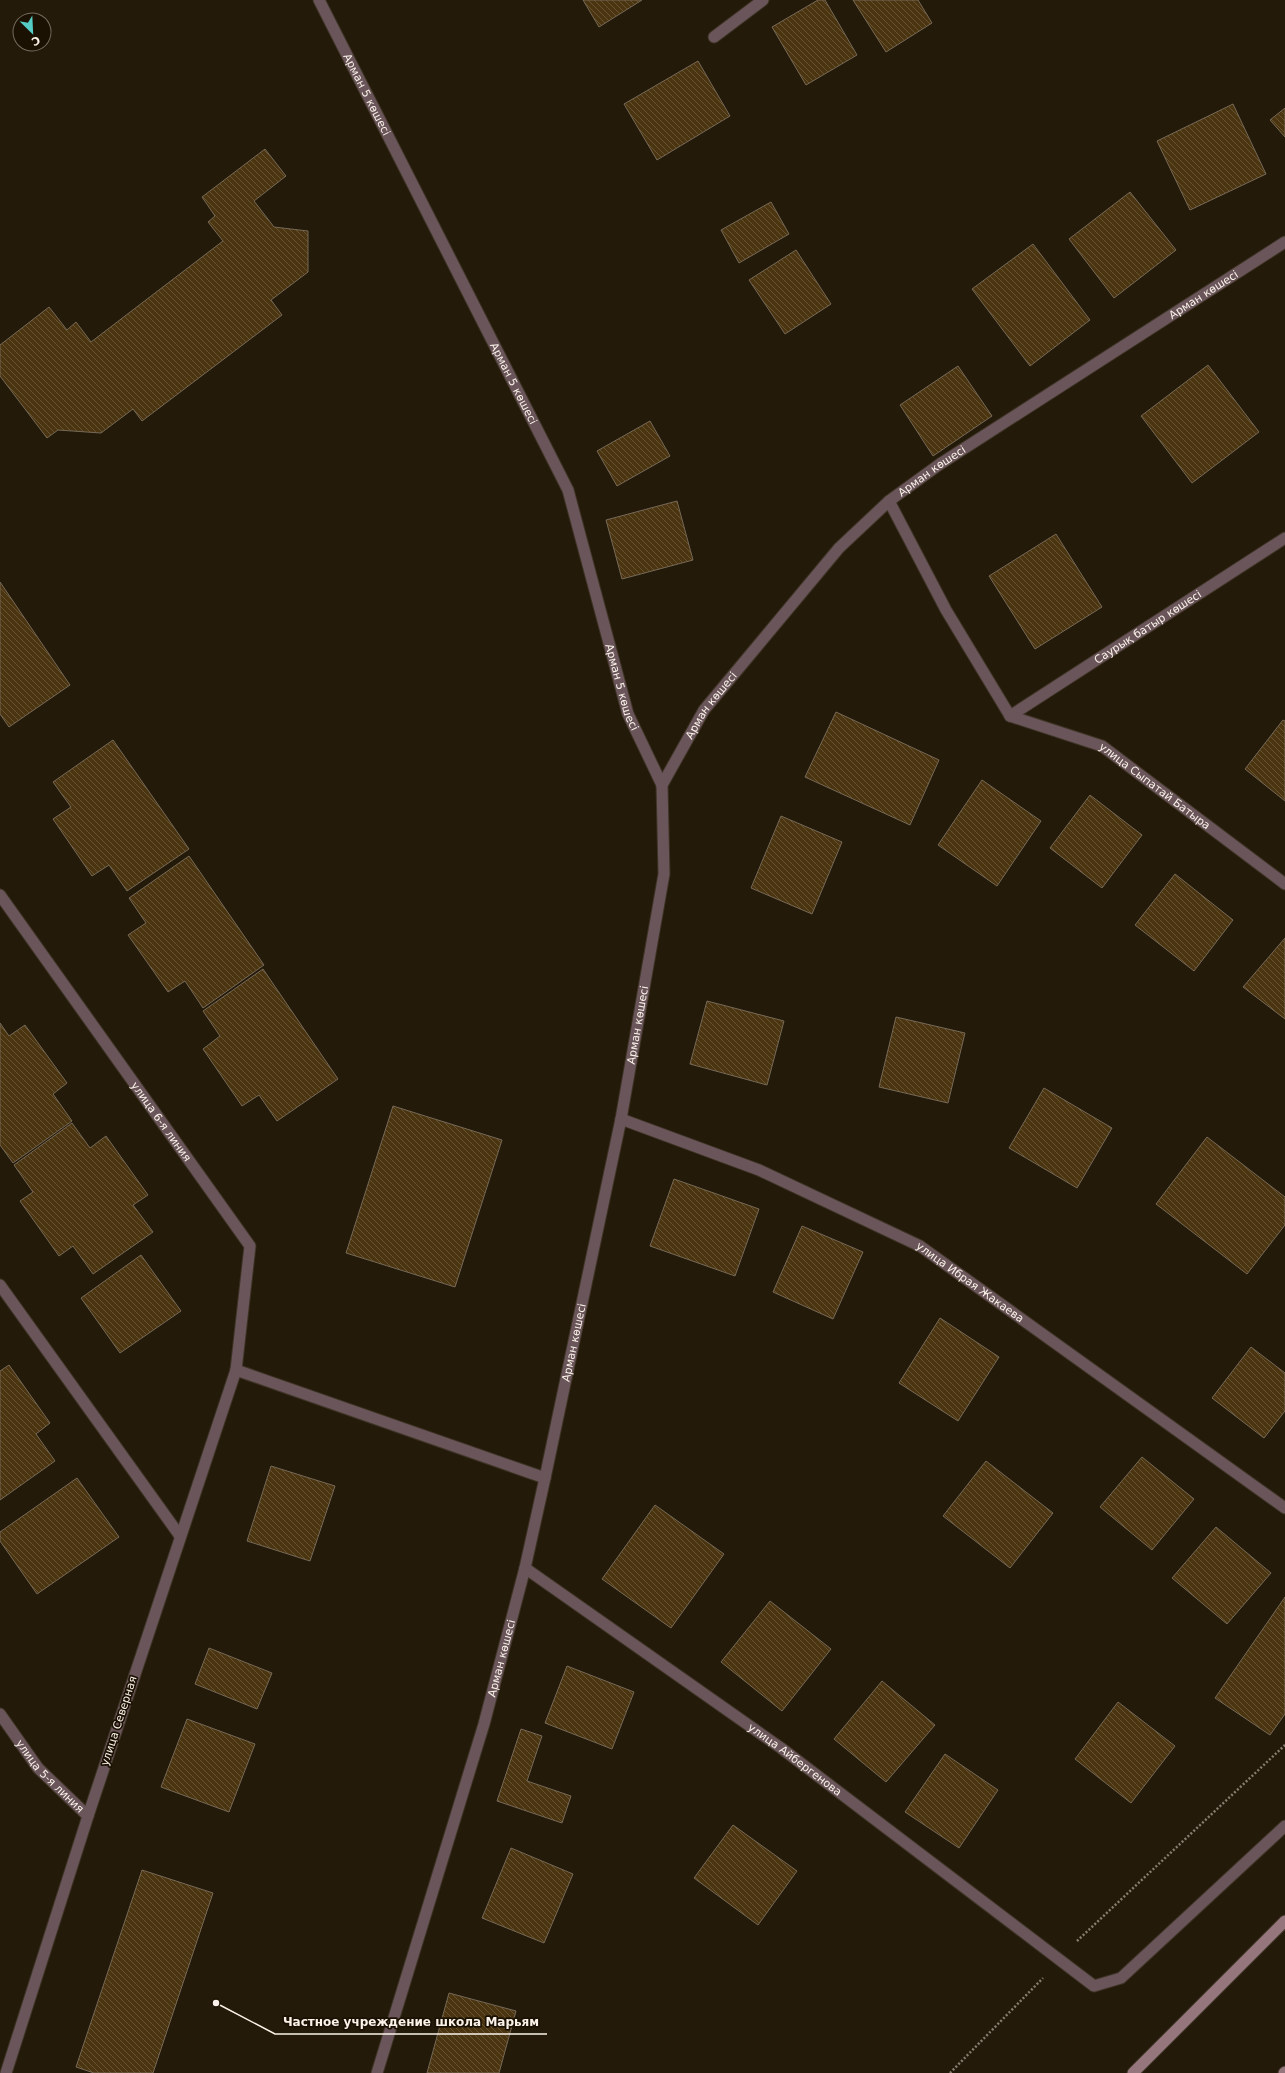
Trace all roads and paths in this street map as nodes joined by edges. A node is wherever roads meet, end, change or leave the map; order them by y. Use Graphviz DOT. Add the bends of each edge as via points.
graph roads {
  1 [pos="319,0"];
  2 [pos="763,0"];
  3 [pos="714,37"];
  4 [pos="1285,242"];
  5 [pos="889,501"];
  6 [pos="1285,538"];
  7 [pos="1010,716"];
  8 [pos="662,784"];
  9 [pos="1285,884"];
  10 [pos="0,895"];
  11 [pos="621,1119"];
  12 [pos="0,1285"];
  13 [pos="236,1370"];
  14 [pos="545,1478"];
  15 [pos="1285,1508"];
  16 [pos="180,1536"];
  17 [pos="525,1568"];
  18 [pos="0,1714"];
  19 [pos="1285,1745"];
  20 [pos="88,1816"];
  21 [pos="1284,1829"];
  22 [pos="1285,1921"];
  23 [pos="1059,1960"];
  24 [pos="6,2073"];
  25 [pos="377,2073"];
  26 [pos="950,2073"];
  27 [pos="1133,2073"];
  1 -- 8 [label="street, Арман 5 көшесі" via="568,490 628,714"];
  2 -- 3 [label="street"];
  4 -- 5 [label="street, Арман көшесі" via="940,464"];
  5 -- 7 [label="street" via="946,610"];
  5 -- 8 [label="street, Арман көшесі" via="839,548 704,710"];
  6 -- 7 [label="street, Саурық батыр көшесі"];
  7 -- 9 [label="street, улица Сыпатай Батыра" via="1102,746"];
  8 -- 11 [label="street, Арман көшесі" via="664,874"];
  10 -- 13 [label="street, улица 6-я линия" via="250,1246"];
  11 -- 14 [label="street, Арман көшесі"];
  11 -- 15 [label="street, улица Ибрая Жакаева" via="759,1170 920,1246"];
  12 -- 16 [label="street"];
  13 -- 14 [label="street"];
  13 -- 16 [label="street, улица Северная"];
  14 -- 17 [label="street, Арман көшесі"];
  16 -- 20 [label="street, улица Северная"];
  17 -- 23 [label="street, улица Айбергенова" via="781,1748"];
  17 -- 25 [label="street, Арман көшесі" via="484,1724"];
  18 -- 20 [label="street, улица 5-я линия" via="38,1768"];
  19 -- 23 [label="path"];
  20 -- 24 [label="street, улица Северная"];
  21 -- 23 [label="street, улица Айбергенова" via="1121,1978 1094,1986"];
  22 -- 27 [label="main road"];
  23 -- 26 [label="path"];
}
